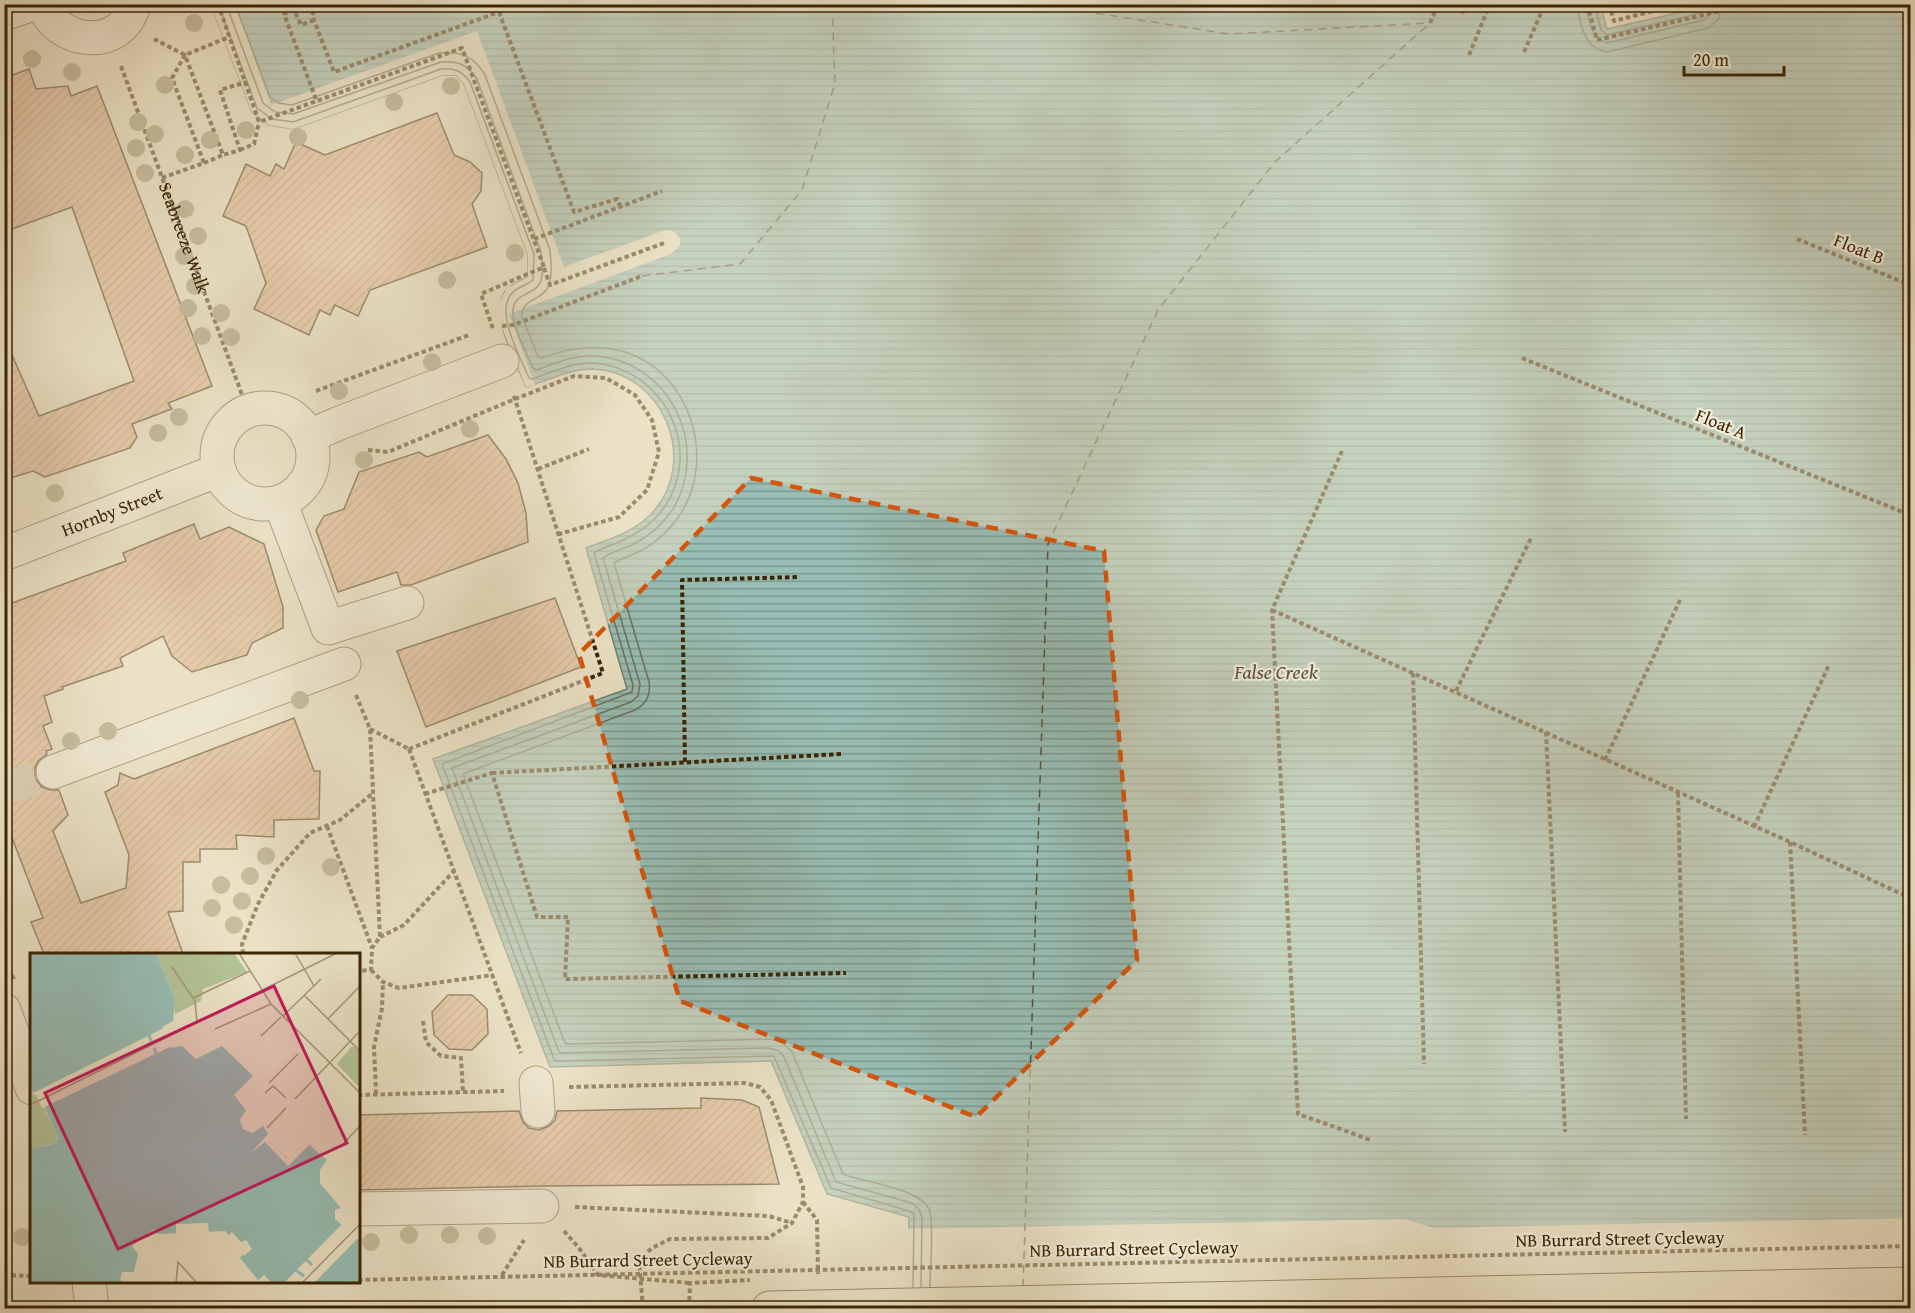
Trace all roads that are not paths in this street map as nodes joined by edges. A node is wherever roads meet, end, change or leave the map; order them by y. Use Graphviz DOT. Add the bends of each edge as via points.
graph roads {
  1 [pos="33,4"];
  2 [pos="42,4"];
  3 [pos="134,4"];
  4 [pos="4,14"];
  5 [pos="502,361"];
  6 [pos="308,437"];
  7 [pos="219,470"];
  8 [pos="280,502"];
  9 [pos="4,554"];
  10 [pos="406,603"];
  11 [pos="344,664"];
  12 [pos="53,771"];
  13 [pos="4,1010"];
  14 [pos="21,1084"];
  15 [pos="542,1206"];
  16 [pos="360,1209"];
  17 [pos="89,1283"];
  18 [pos="1911,1284"];
  19 [pos="764,1294"];
  20 [pos="92,1308"];
  1 -- 4 [label="street"];
  2 -- 3 [label="street" via="56,26 82,38 96,38 118,29"];
  5 -- 6 [label="street"];
  6 -- 7 [label="street" via="290,415 262,408 248,411 238,416 222,435 217,458"];
  6 -- 8 [label="street" via="312,463 308,476 301,487"];
  7 -- 8 [label="street" via="225,484 249,502"];
  7 -- 9 [label="street, Hornby Street"];
  8 -- 10 [label="street" via="328,628"];
  11 -- 12 [label="street"];
  13 -- 14 [label="street"];
  15 -- 16 [label="street"];
  17 -- 20 [label="street"];
  18 -- 19 [label="main road"];
}
